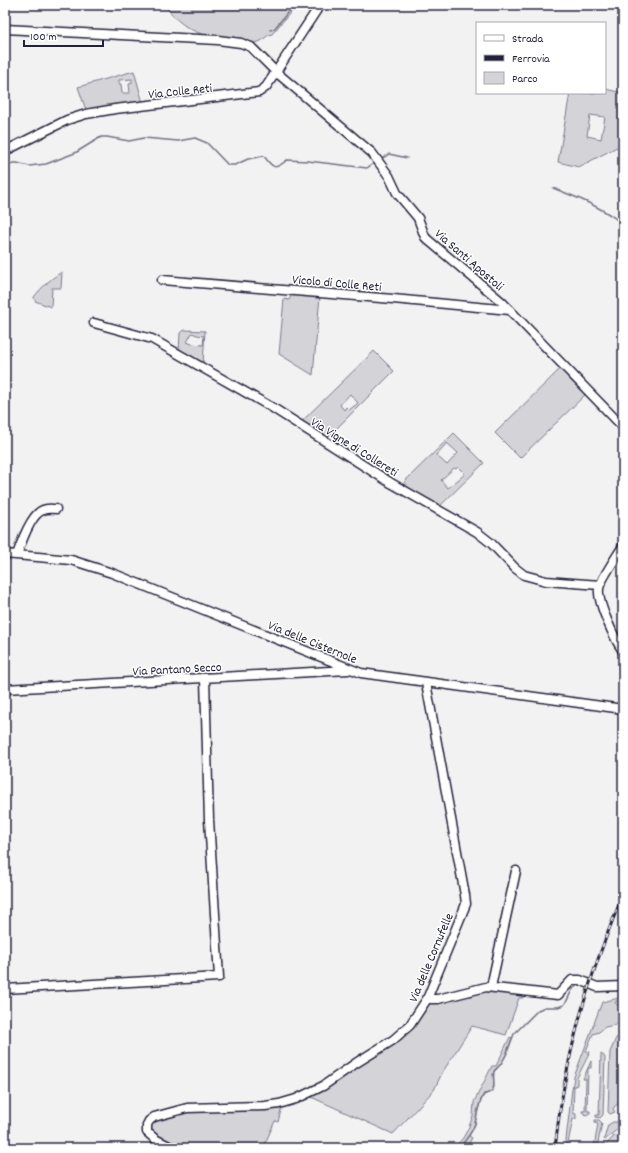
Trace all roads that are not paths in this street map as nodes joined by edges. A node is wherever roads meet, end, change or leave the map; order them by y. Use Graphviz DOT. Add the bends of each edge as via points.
graph roads {
  1 [pos="320,5"];
  2 [pos="5,29"];
  3 [pos="276,72"];
  4 [pos="5,151"];
  5 [pos="162,280"];
  6 [pos="510,310"];
  7 [pos="94,322"];
  8 [pos="623,427"];
  9 [pos="56,509"];
  10 [pos="623,546"];
  11 [pos="5,554"];
  12 [pos="17,555"];
  13 [pos="600,585"];
  14 [pos="623,651"];
  15 [pos="350,670"];
  16 [pos="205,678"];
  17 [pos="426,683"];
  18 [pos="5,689"];
  19 [pos="623,709"];
  20 [pos="516,871"];
  21 [pos="623,986"];
  22 [pos="491,987"];
  23 [pos="5,989"];
  24 [pos="427,999"];
  25 [pos="173,1148"];
  1 -- 3 [label="street, Via Colle Reti"];
  2 -- 3 [label="street, Via Santi Apostoli" via="239,42 251,48"];
  3 -- 4 [label="street, Via Colle Reti" via="265,88 257,93 86,114 69,119"];
  3 -- 6 [label="street, Via Santi Apostoli" via="372,153 390,176 397,193 418,218 425,237"];
  5 -- 6 [label="street, Vicolo di Colle Reti"];
  6 -- 8 [label="street, Via Santi Apostoli"];
  7 -- 13 [label="street, Via Vigne di Collereti" via="152,339 273,408 390,483 477,532 524,574 546,581"];
  9 -- 12 [label="street" via="38,513 27,529"];
  10 -- 13 [label="street"];
  11 -- 12 [label="street, Via delle Cisternole"];
  12 -- 15 [label="street, Via delle Cisternole" via="71,560 92,566"];
  13 -- 14 [label="street" via="599,597 616,642"];
  15 -- 16 [label="street, Via Pantano Secco"];
  15 -- 17 [label="street, Via delle Cisternole"];
  16 -- 18 [label="street, Via Pantano Secco"];
  16 -- 23 [label="street" via="209,820 219,977"];
  17 -- 19 [label="street, Via delle Cisternole"];
  17 -- 24 [label="street, Via delle Cornufelle" via="466,904"];
  20 -- 22 [label="street"];
  21 -- 22 [label="street" via="597,987 580,980 572,980 558,995"];
  22 -- 24 [label="street" via="438,999"];
  24 -- 25 [label="street, Via delle Cornufelle" via="412,1022 398,1036 312,1092 273,1105 192,1108 158,1116 149,1121 146,1127 148,1134"];
}
